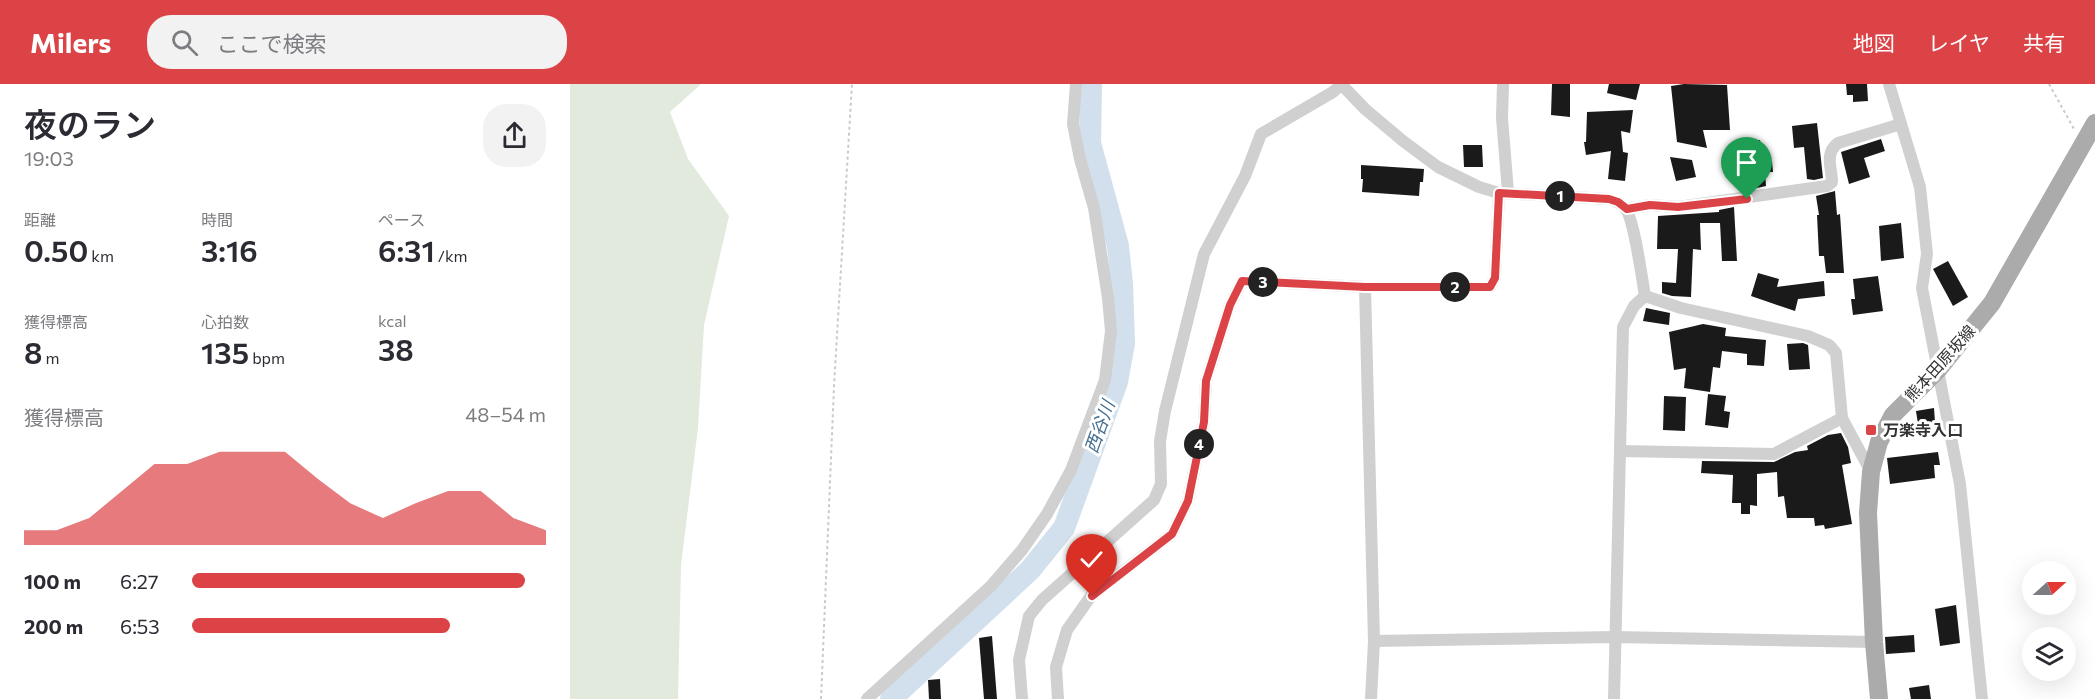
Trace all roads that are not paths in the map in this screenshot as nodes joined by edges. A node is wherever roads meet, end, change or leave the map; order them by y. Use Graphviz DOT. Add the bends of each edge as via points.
graph roads {
  1 [pos="1076,84"];
  2 [pos="1341,84"];
  3 [pos="1503,84"];
  4 [pos="1888,84"];
  5 [pos="2095,123"];
  6 [pos="1901,124"];
  7 [pos="1503,192"];
  8 [pos="1627,209"];
  9 [pos="1365,287"];
  10 [pos="1645,296"];
  11 [pos="1937,370"];
  12 [pos="1842,418"];
  13 [pos="1621,452"];
  14 [pos="1871,472"];
  15 [pos="1615,637"];
  16 [pos="1374,641"];
  17 [pos="1874,642"];
  18 [pos="867,699"];
  19 [pos="1022,699"];
  20 [pos="1058,699"];
  21 [pos="1371,699"];
  22 [pos="1614,699"];
  23 [pos="1879,699"];
  24 [pos="1982,699"];
  1 -- 18 [label="street" via="1073,124 1094,208 1108,298 1111,331 1105,380 1071,470 1022,550 991,586"];
  2 -- 7 [label="street" via="1403,141 1438,167 1479,187"];
  2 -- 19 [label="street" via="1261,134 1245,176 1204,254 1165,411 1160,441 1161,484 1154,500 1029,616 1019,660"];
  3 -- 7 [label="street"];
  4 -- 6 [label="street"];
  5 -- 11 [label="main road, 熊本田原坂線" via="1992,303"];
  6 -- 8 [label="street" via="1833,147 1829,157 1832,182 1827,186 1678,207 1650,205"];
  6 -- 11 [label="street" via="1920,187 1928,254 1922,288"];
  7 -- 8 [label="street" via="1609,199"];
  7 -- 9 [label="street" via="1495,278 1490,287"];
  8 -- 10 [label="street"];
  9 -- 16 [label="street"];
  9 -- 20 [label="street" via="1242,281 1230,305 1206,381 1204,422 1188,501 1172,534 1092,596 1067,630 1056,668"];
  10 -- 12 [label="street" via="1681,308 1808,336 1829,345 1836,353"];
  10 -- 13 [label="street" via="1634,306 1623,327"];
  11 -- 14 [label="main road, 熊本田原坂線" via="1893,415 1879,442"];
  11 -- 24 [label="street" via="1960,484"];
  12 -- 13 [label="street" via="1774,454"];
  12 -- 14 [label="street"];
  13 -- 15 [label="street"];
  14 -- 17 [label="main road, 熊本田原坂線" via="1868,513"];
  15 -- 16 [label="street"];
  15 -- 17 [label="street"];
  15 -- 22 [label="street"];
  16 -- 21 [label="street"];
  17 -- 23 [label="main road, 熊本田原坂線"];
}
